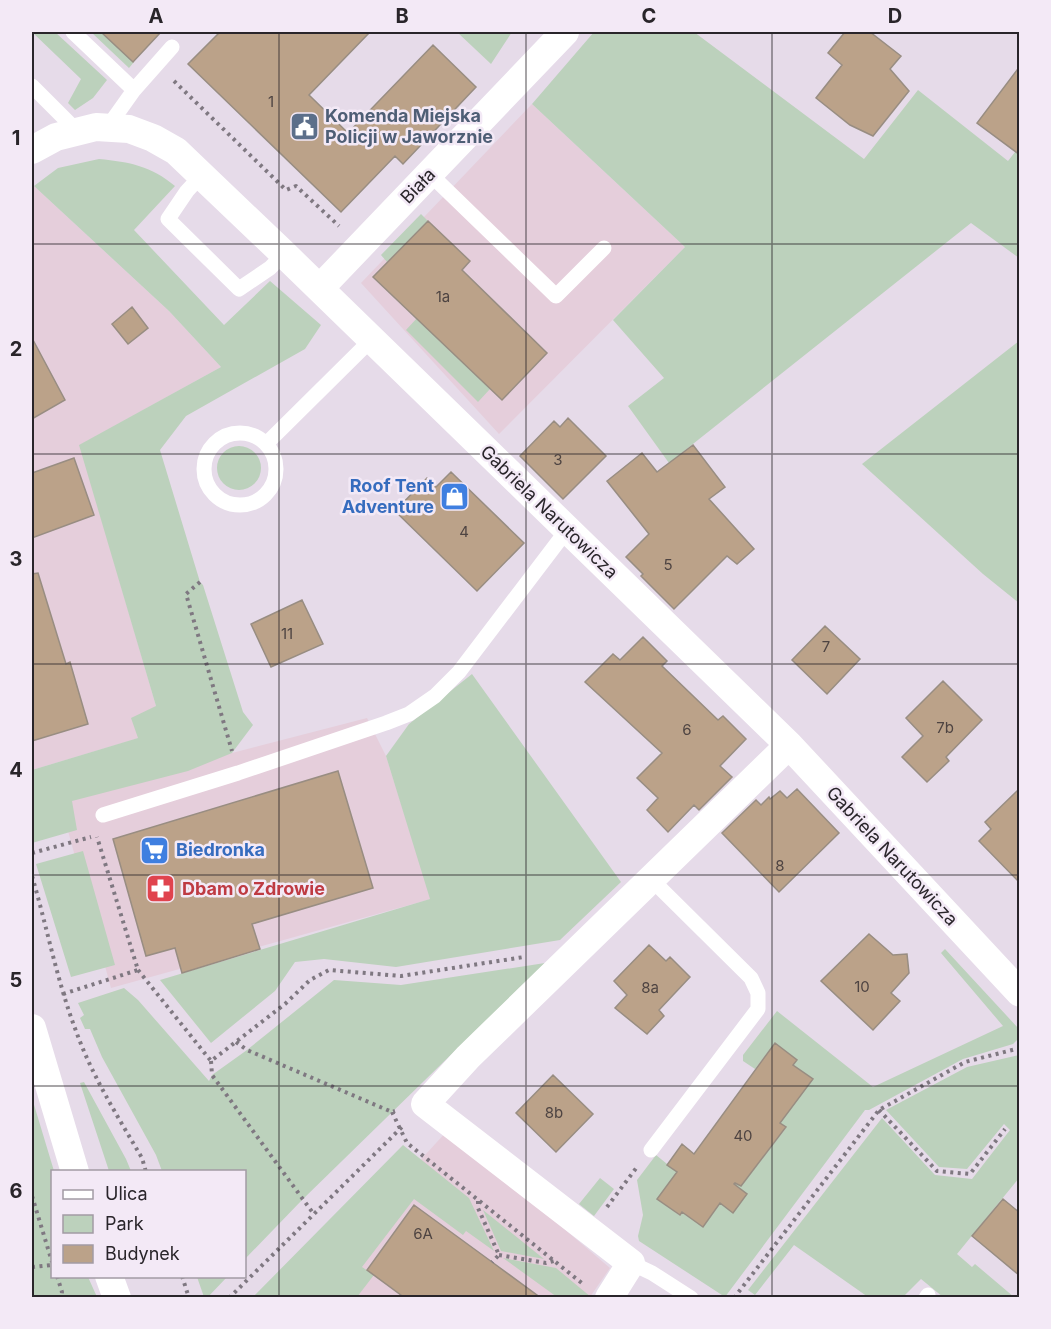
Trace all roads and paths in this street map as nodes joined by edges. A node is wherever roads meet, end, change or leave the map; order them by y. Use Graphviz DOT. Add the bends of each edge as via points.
graph roads {
  1 [pos="73,32"];
  2 [pos="565,32"];
  3 [pos="172,47"];
  4 [pos="156,64"];
  5 [pos="32,86"];
  6 [pos="134,90"];
  7 [pos="107,128"];
  8 [pos="77,131"];
  9 [pos="32,150"];
  10 [pos="430,174"];
  11 [pos="201,176"];
  12 [pos="347,234"];
  13 [pos="603,248"];
  14 [pos="284,254"];
  15 [pos="320,288"];
  16 [pos="372,339"];
  17 [pos="266,444"];
  18 [pos="567,530"];
  19 [pos="200,582"];
  20 [pos="789,745"];
  21 [pos="238,773"];
  22 [pos="103,815"];
  23 [pos="32,853"];
  24 [pos="32,876"];
  25 [pos="651,879"];
  26 [pos="572,957"];
  27 [pos="138,970"];
  28 [pos="1020,993"];
  29 [pos="63,994"];
  30 [pos="32,1028"];
  31 [pos="236,1041"];
  32 [pos="1020,1048"];
  33 [pos="211,1061"];
  34 [pos="413,1104"];
  35 [pos="879,1110"];
  36 [pos="392,1112"];
  37 [pos="399,1129"];
  38 [pos="1005,1129"];
  39 [pos="651,1150"];
  40 [pos="74,1170"];
  41 [pos="145,1170"];
  42 [pos="635,1171"];
  43 [pos="32,1196"];
  44 [pos="613,1199"];
  45 [pos="478,1200"];
  46 [pos="313,1213"];
  47 [pos="499,1255"];
  48 [pos="51,1261"];
  49 [pos="554,1261"];
  50 [pos="492,1262"];
  51 [pos="631,1263"];
  52 [pos="51,1264"];
  53 [pos="32,1267"];
  54 [pos="58,1278"];
  55 [pos="110,1278"];
  56 [pos="183,1278"];
  57 [pos="599,1294"];
  58 [pos="61,1298"];
  59 [pos="117,1298"];
  60 [pos="189,1298"];
  61 [pos="229,1298"];
  62 [pos="691,1298"];
  63 [pos="734,1298"];
  1 -- 6 [label="lane"];
  2 -- 10 [label="street, Biała"];
  3 -- 4 [label="lane"];
  4 -- 6 [label="lane"];
  4 -- 12 [label="path" via="286,190 296,186"];
  5 -- 8 [label="lane"];
  6 -- 7 [label="lane"];
  7 -- 8 [label="street, Gabriela Narutowicza"];
  7 -- 11 [label="street, Gabriela Narutowicza" via="129,129 153,138 176,152"];
  8 -- 9 [label="street, Gabriela Narutowicza"];
  10 -- 13 [label="lane" via="556,296"];
  10 -- 15 [label="street, Biała"];
  11 -- 14 [label="street, Gabriela Narutowicza"];
  11 -- 14 [label="lane" via="168,219 239,289"];
  14 -- 15 [label="street, Gabriela Narutowicza"];
  15 -- 16 [label="street, Gabriela Narutowicza"];
  16 -- 17 [label="lane"];
  16 -- 18 [label="street, Gabriela Narutowicza"];
  17 -- 17 [label="lane" via="248,434 235,433 218,440 204,461 211,491 236,505 260,498 275,478 276,465"];
  18 -- 20 [label="street, Gabriela Narutowicza"];
  18 -- 21 [label="lane" via="459,672 435,696 409,714 386,723"];
  19 -- 21 [label="path" via="186,594"];
  20 -- 25 [label="street"];
  20 -- 28 [label="street, Gabriela Narutowicza"];
  21 -- 22 [label="lane"];
  23 -- 27 [label="path" via="96,835"];
  24 -- 29 [label="path"];
  25 -- 26 [label="street"];
  25 -- 39 [label="lane" via="751,978 758,993 758,1009"];
  26 -- 31 [label="path" via="552,953 400,976 329,970 310,980"];
  26 -- 34 [label="street" via="468,1058"];
  27 -- 29 [label="path"];
  27 -- 33 [label="path"];
  29 -- 41 [label="path" via="92,1071"];
  30 -- 40 [label="street"];
  31 -- 33 [label="path"];
  31 -- 36 [label="path" via="247,1050"];
  32 -- 35 [label="path" via="965,1062"];
  33 -- 46 [label="path" via="212,1075"];
  34 -- 36 [label="path"];
  34 -- 36 [label="path"];
  34 -- 37 [label="path"];
  34 -- 51 [label="street"];
  35 -- 38 [label="path" via="937,1172 970,1174"];
  35 -- 63 [label="path"];
  36 -- 37 [label="path"];
  37 -- 45 [label="path" via="407,1143"];
  37 -- 46 [label="path"];
  42 -- 44 [label="path"];
  43 -- 48 [label="path"];
  45 -- 47 [label="path"];
  45 -- 49 [label="path"];
  46 -- 61 [label="path"];
  47 -- 49 [label="path"];
  47 -- 50 [label="path"];
  49 -- 57 [label="path"];
  51 -- 57 [label="street"];
  51 -- 62 [label="lane"];
  52 -- 53 [label="path"];
  54 -- 58 [label="path"];
  55 -- 59 [label="street"];
  56 -- 60 [label="path"];
}
